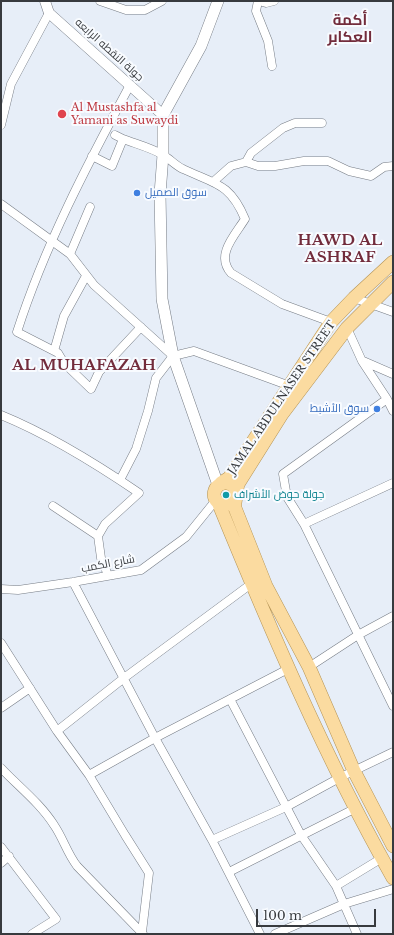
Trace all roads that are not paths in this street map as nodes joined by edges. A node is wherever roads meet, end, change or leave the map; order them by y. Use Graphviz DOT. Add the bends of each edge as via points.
graph roads {
  1 [pos="45,1"];
  2 [pos="100,1"];
  3 [pos="162,1"];
  4 [pos="218,1"];
  5 [pos="258,1"];
  6 [pos="274,1"];
  7 [pos="49,13"];
  8 [pos="272,66"];
  9 [pos="130,85"];
  10 [pos="162,115"];
  11 [pos="322,123"];
  12 [pos="1,125"];
  13 [pos="115,135"];
  14 [pos="123,139"];
  15 [pos="163,155"];
  16 [pos="92,156"];
  17 [pos="246,162"];
  18 [pos="393,166"];
  19 [pos="213,182"];
  20 [pos="1,204"];
  21 [pos="90,207"];
  22 [pos="52,240"];
  23 [pos="70,254"];
  24 [pos="393,262"];
  25 [pos="86,276"];
  26 [pos="393,282"];
  27 [pos="354,298"];
  28 [pos="371,304"];
  29 [pos="393,312"];
  30 [pos="331,322"];
  31 [pos="141,328"];
  32 [pos="347,328"];
  33 [pos="54,350"];
  34 [pos="173,356"];
  35 [pos="362,361"];
  36 [pos="393,374"];
  37 [pos="290,386"];
  38 [pos="387,399"];
  39 [pos="393,411"];
  40 [pos="1,415"];
  41 [pos="120,480"];
  42 [pos="393,483"];
  43 [pos="220,484"];
  44 [pos="236,495"];
  45 [pos="217,501"];
  46 [pos="53,506"];
  47 [pos="304,524"];
  48 [pos="98,536"];
  49 [pos="108,575"];
  50 [pos="73,582"];
  51 [pos="251,584"];
  52 [pos="1,589"];
  53 [pos="393,616"];
  54 [pos="393,623"];
  55 [pos="378,625"];
  56 [pos="358,635"];
  57 [pos="1,643"];
  58 [pos="309,667"];
  59 [pos="288,669"];
  60 [pos="124,678"];
  61 [pos="30,688"];
  62 [pos="230,699"];
  63 [pos="393,706"];
  64 [pos="1,708"];
  65 [pos="57,731"];
  66 [pos="155,738"];
  67 [pos="393,752"];
  68 [pos="1,768"];
  69 [pos="354,771"];
  70 [pos="89,775"];
  71 [pos="341,777"];
  72 [pos="4,778"];
  73 [pos="286,807"];
  74 [pos="356,808"];
  75 [pos="301,835"];
  76 [pos="212,840"];
  77 [pos="393,846"];
  78 [pos="1,848"];
  79 [pos="9,856"];
  80 [pos="382,858"];
  81 [pos="1,863"];
  82 [pos="229,872"];
  83 [pos="393,878"];
  84 [pos="336,886"];
  85 [pos="393,890"];
  86 [pos="344,904"];
  87 [pos="143,933"];
  88 [pos="32,934"];
  89 [pos="260,934"];
  90 [pos="275,934"];
  91 [pos="357,934"];
  1 -- 7 [label="street, جولة النقطه الرابعه"];
  2 -- 3 [label="street" via="126,10 145,10"];
  4 -- 10 [label="main road" via="201,46"];
  5 -- 6 [label="street"];
  5 -- 8 [label="street" via="256,11 268,41"];
  7 -- 9 [label="street, جولة النقطه الرابعه"];
  7 -- 12 [label="street" via="11,84"];
  9 -- 10 [label="street, جولة النقطه الرابعه"];
  9 -- 16 [label="street"];
  10 -- 15 [label="main road"];
  11 -- 17 [label="street" via="295,123 283,128 252,153"];
  13 -- 14 [label="street"];
  14 -- 15 [label="street"];
  14 -- 16 [label="street" via="112,166"];
  15 -- 19 [label="street" via="182,169"];
  15 -- 34 [label="main road" via="160,194 162,299"];
  16 -- 22 [label="street"];
  17 -- 18 [label="street" via="270,166 304,161 328,161 349,171 371,176 384,166"];
  17 -- 19 [label="street" via="231,166"];
  19 -- 30 [label="street" via="230,193 245,220 226,249 226,267 231,273 282,304"];
  20 -- 22 [label="street"];
  21 -- 23 [label="street"];
  22 -- 23 [label="street"];
  22 -- 33 [label="street" via="17,332"];
  23 -- 25 [label="street"];
  24 -- 27 [label="main road, JAMAL ABDULNASER STREET"];
  25 -- 31 [label="street"];
  25 -- 33 [label="street" via="64,316"];
  26 -- 28 [label="main road, JAMAL ABDULNASER STREET"];
  27 -- 28 [label="street"];
  27 -- 30 [label="main road, JAMAL ABDULNASER STREET"];
  28 -- 29 [label="street"];
  28 -- 32 [label="main road, JAMAL ABDULNASER STREET"];
  30 -- 37 [label="main road, JAMAL ABDULNASER STREET"];
  31 -- 33 [label="street" via="99,372 91,389"];
  31 -- 34 [label="street"];
  32 -- 35 [label="street"];
  32 -- 44 [label="main road, JAMAL ABDULNASER STREET" via="282,414 238,484"];
  34 -- 37 [label="street" via="194,351"];
  34 -- 41 [label="street" via="156,378 136,449"];
  34 -- 43 [label="main road"];
  35 -- 36 [label="street"];
  35 -- 38 [label="street"];
  37 -- 43 [label="main road, JAMAL ABDULNASER STREET" via="229,478"];
  38 -- 39 [label="street"];
  38 -- 47 [label="street" via="283,474 287,497"];
  40 -- 41 [label="street" via="87,458"];
  41 -- 48 [label="street" via="139,493 105,524"];
  42 -- 47 [label="street"];
  43 -- 44 [label="main road" via="232,485"];
  43 -- 45 [label="main road" via="214,492"];
  44 -- 45 [label="main road" via="228,504"];
  44 -- 58 [label="main road" via="235,508 266,586"];
  45 -- 49 [label="street, شارع الكمب" via="186,537 141,570"];
  45 -- 51 [label="main road"];
  46 -- 48 [label="street"];
  47 -- 56 [label="street"];
  48 -- 49 [label="street" via="101,558"];
  49 -- 50 [label="street, شارع الكمب"];
  50 -- 52 [label="street, شارع الكمب" via="18,590"];
  50 -- 60 [label="street"];
  51 -- 59 [label="main road"];
  51 -- 60 [label="street"];
  53 -- 55 [label="street"];
  54 -- 55 [label="street"];
  55 -- 56 [label="street"];
  56 -- 58 [label="street"];
  56 -- 63 [label="street"];
  57 -- 61 [label="street"];
  58 -- 69 [label="main road"];
  59 -- 62 [label="street"];
  59 -- 71 [label="main road"];
  60 -- 65 [label="street"];
  60 -- 66 [label="street"];
  61 -- 64 [label="street"];
  61 -- 65 [label="street"];
  62 -- 66 [label="street"];
  62 -- 73 [label="street"];
  65 -- 70 [label="street"];
  66 -- 70 [label="street"];
  66 -- 76 [label="street"];
  67 -- 69 [label="street"];
  68 -- 72 [label="street"];
  69 -- 71 [label="street"];
  69 -- 77 [label="main road"];
  70 -- 87 [label="street" via="149,873"];
  71 -- 73 [label="street"];
  71 -- 74 [label="main road"];
  72 -- 87 [label="street" via="44,812 55,826 76,866"];
  73 -- 75 [label="street"];
  73 -- 76 [label="street"];
  74 -- 75 [label="street"];
  74 -- 80 [label="main road"];
  75 -- 82 [label="street"];
  75 -- 84 [label="street"];
  76 -- 82 [label="street"];
  78 -- 79 [label="street"];
  79 -- 81 [label="street"];
  79 -- 88 [label="street" via="56,919"];
  80 -- 83 [label="main road"];
  80 -- 84 [label="street"];
  82 -- 89 [label="street"];
  84 -- 86 [label="street"];
  85 -- 86 [label="street"];
  86 -- 90 [label="street"];
  86 -- 91 [label="street"];
}
